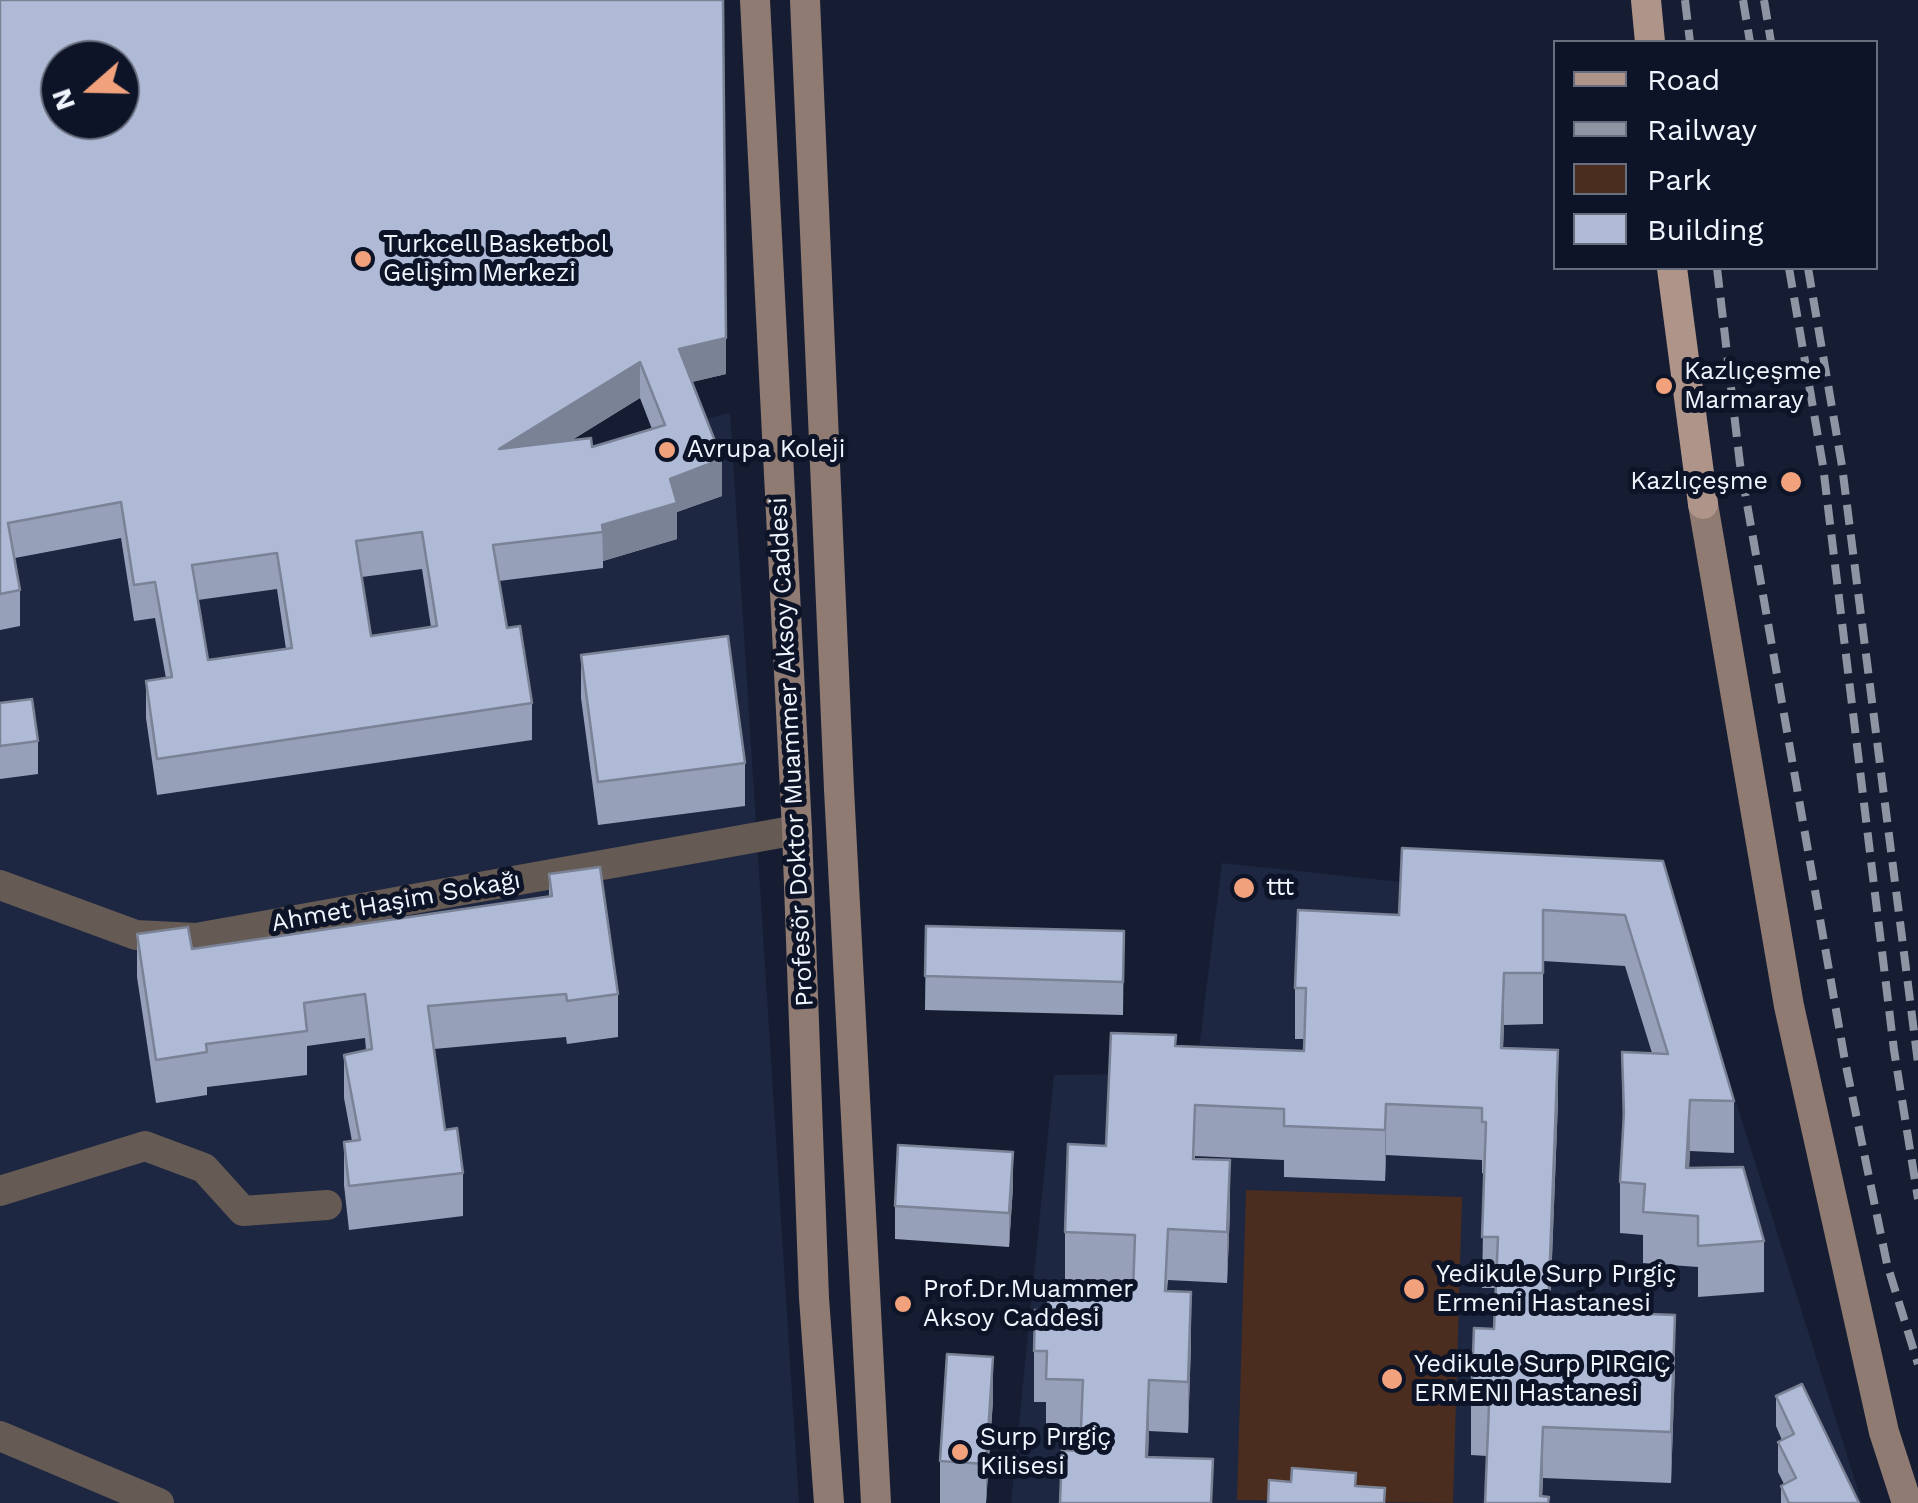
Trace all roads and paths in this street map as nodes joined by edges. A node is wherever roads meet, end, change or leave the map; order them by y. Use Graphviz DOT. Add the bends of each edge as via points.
graph roads {
  1 [pos="756,0"];
  2 [pos="805,0"];
  3 [pos="1646,0"];
  4 [pos="1650,40"];
  5 [pos="1672,270"];
  6 [pos="797,830"];
  7 [pos="0,884"];
  8 [pos="0,1192"];
  9 [pos="327,1205"];
  10 [pos="0,1436"];
  11 [pos="159,1503"];
  12 [pos="829,1503"];
  13 [pos="876,1503"];
  14 [pos="1907,1503"];
  1 -- 6 [label="main road, Profesör Doktor Muammer Aksoy Caddesi"];
  2 -- 13 [label="main road, Profesör Doktor Muammer Aksoy Caddesi"];
  3 -- 4 [label="main road"];
  5 -- 14 [label="main road" via="1703,504 1789,1006 1884,1432"];
  6 -- 7 [label="street, Ahmet Haşim Sokağı" via="196,938 136,935"];
  6 -- 12 [label="main road, Profesör Doktor Muammer Aksoy Caddesi" via="814,1298"];
  8 -- 9 [label="street" via="144,1146 204,1168 244,1211"];
  10 -- 11 [label="street"];
}
